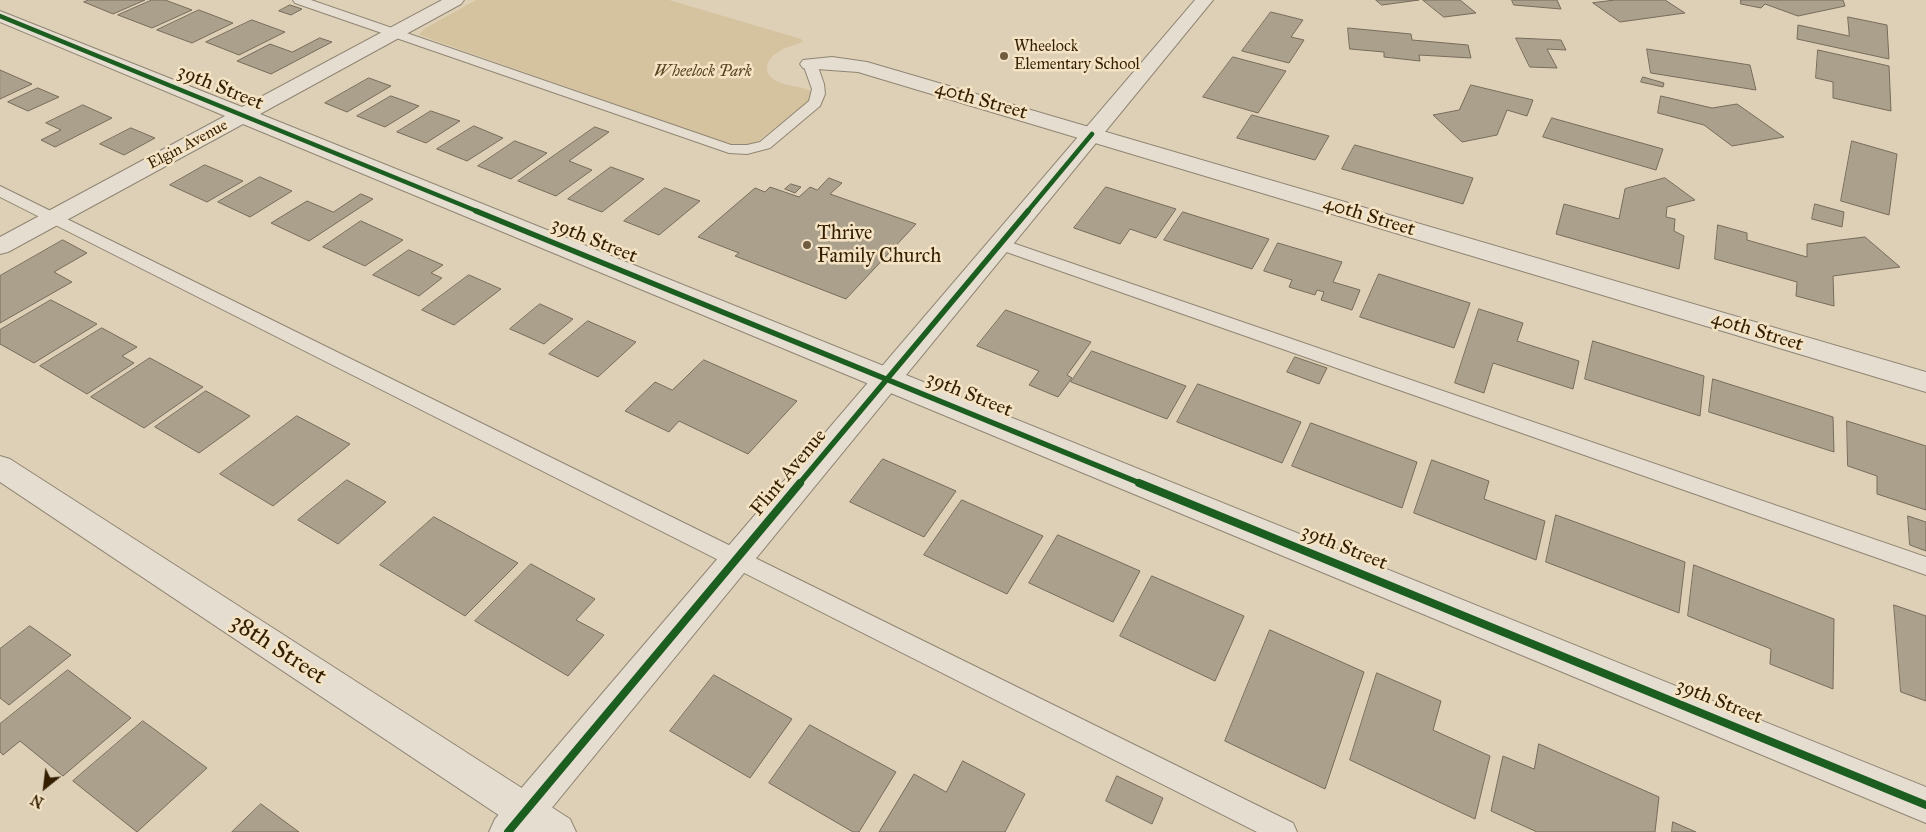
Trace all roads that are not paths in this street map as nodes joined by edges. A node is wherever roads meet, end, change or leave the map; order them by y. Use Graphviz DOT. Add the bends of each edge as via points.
graph roads {
  1 [pos="299,0"];
  2 [pos="455,0"];
  3 [pos="1204,0"];
  4 [pos="0,16"];
  5 [pos="394,33"];
  6 [pos="810,64"];
  7 [pos="242,115"];
  8 [pos="1092,134"];
  9 [pos="0,191"];
  10 [pos="52,218"];
  11 [pos="1001,244"];
  12 [pos="0,246"];
  13 [pos="888,379"];
  14 [pos="1926,382"];
  15 [pos="0,468"];
  16 [pos="738,558"];
  17 [pos="1926,566"];
  18 [pos="1926,804"];
  19 [pos="517,822"];
  20 [pos="557,832"];
  21 [pos="1284,832"];
  1 -- 5 [label="lane"];
  2 -- 5 [label="street, Elgin Avenue"];
  3 -- 8 [label="street, Flint Avenue"];
  4 -- 7 [label="street, 39th Street"];
  5 -- 6 [label="lane" via="739,151 765,145 815,103 818,86"];
  5 -- 7 [label="street, Elgin Avenue"];
  6 -- 8 [label="street, 40th Street" via="860,66"];
  7 -- 10 [label="street, Elgin Avenue"];
  7 -- 13 [label="street, 39th Street"];
  8 -- 11 [label="street, Flint Avenue"];
  8 -- 14 [label="street, 40th Street"];
  9 -- 10 [label="lane"];
  10 -- 12 [label="street, Elgin Avenue"];
  10 -- 16 [label="lane"];
  11 -- 13 [label="street, Flint Avenue"];
  11 -- 17 [label="lane"];
  13 -- 16 [label="street, Flint Avenue"];
  13 -- 18 [label="street, 39th Street"];
  15 -- 19 [label="street, 38th Street"];
  16 -- 19 [label="street, Flint Avenue"];
  16 -- 21 [label="lane"];
  19 -- 20 [label="street, 38th Street"];
}
